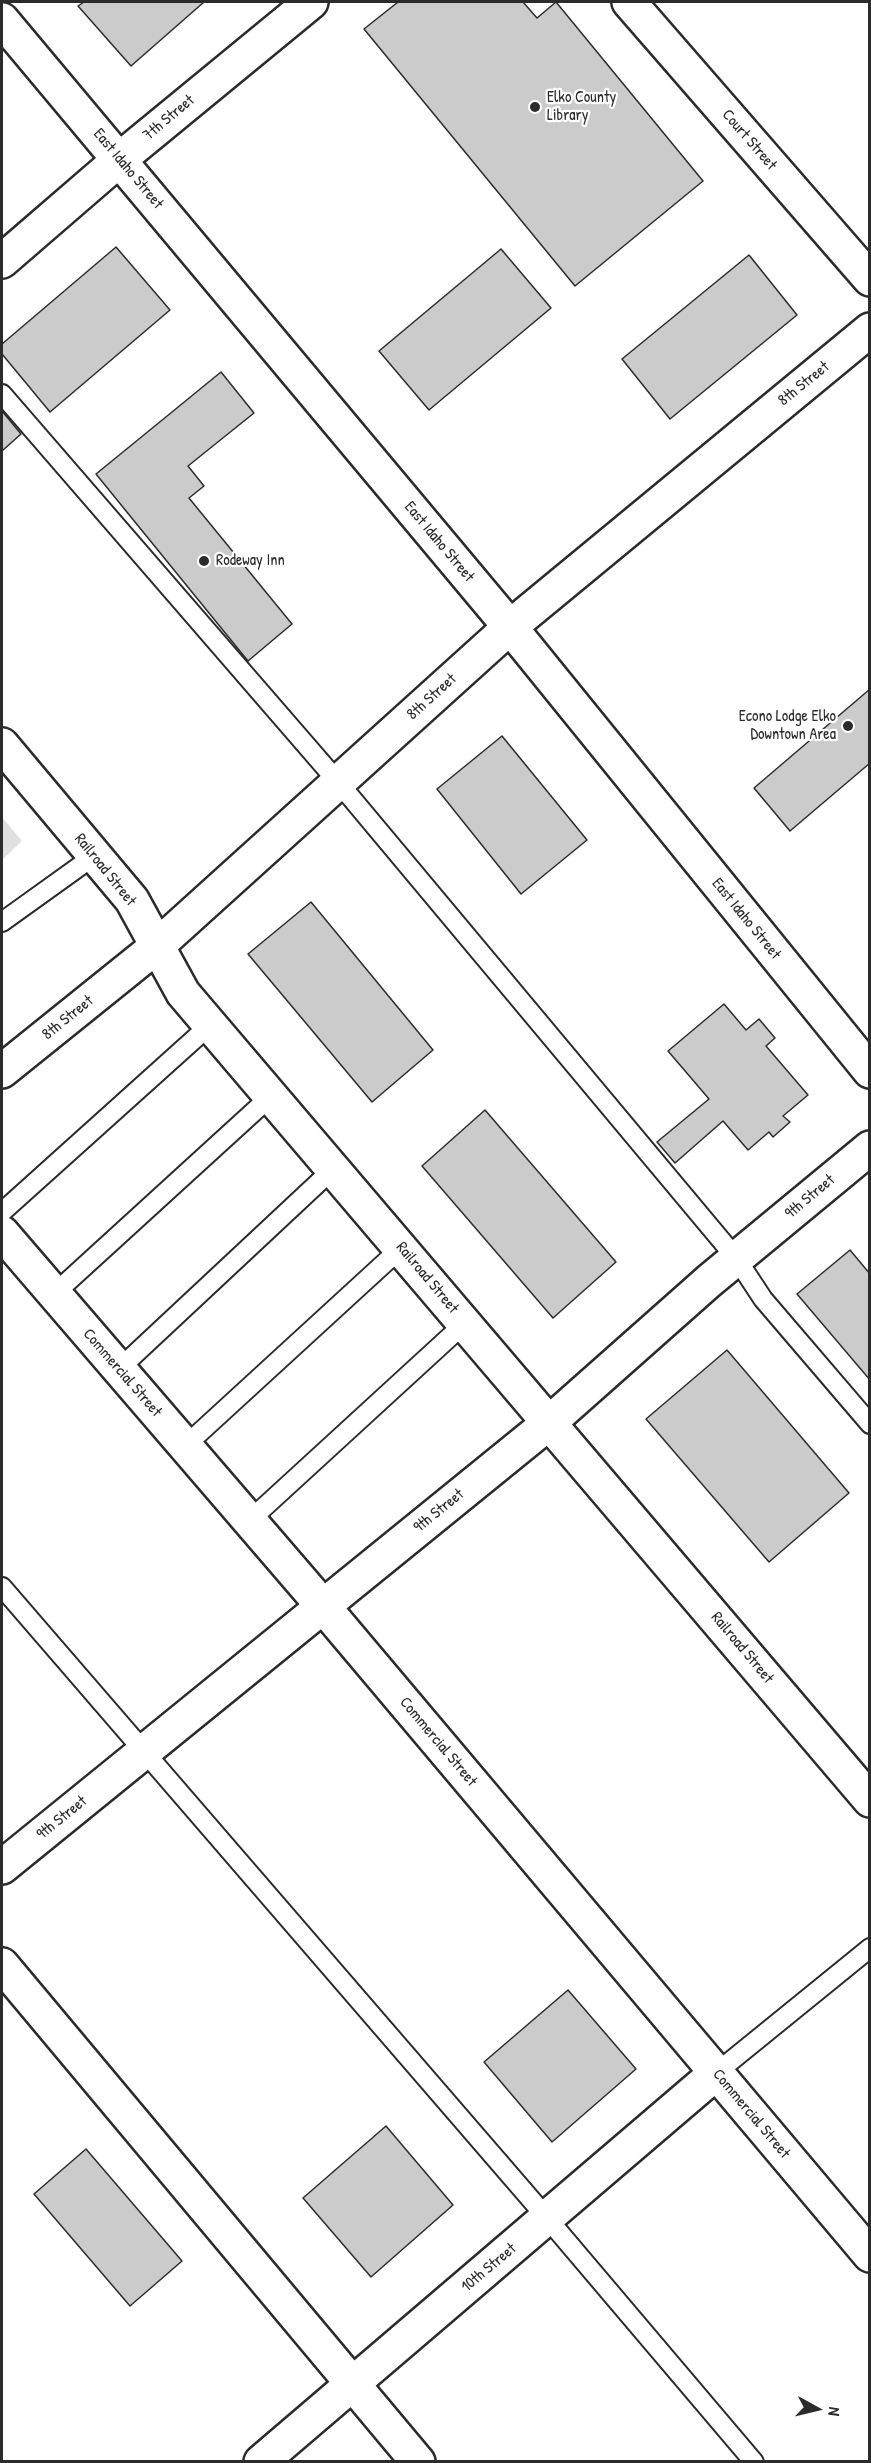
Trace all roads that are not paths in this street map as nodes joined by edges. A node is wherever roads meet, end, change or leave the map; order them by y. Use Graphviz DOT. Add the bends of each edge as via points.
graph roads {
  1 [pos="311,2"];
  2 [pos="629,2"];
  3 [pos="2,20"];
  4 [pos="120,159"];
  5 [pos="2,261"];
  6 [pos="870,279"];
  7 [pos="870,330"];
  8 [pos="2,394"];
  9 [pos="510,627"];
  10 [pos="2,745"];
  11 [pos="338,782"];
  12 [pos="94,856"];
  13 [pos="2,922"];
  14 [pos="156,947"];
  15 [pos="210,1025"];
  16 [pos="2,1071"];
  17 [pos="870,1071"];
  18 [pos="271,1096"];
  19 [pos="870,1148"];
  20 [pos="333,1168"];
  21 [pos="2,1212"];
  22 [pos="2,1233"];
  23 [pos="401,1248"];
  24 [pos="736,1258"];
  25 [pos="54,1294"];
  26 [pos="465,1323"];
  27 [pos="119,1369"];
  28 [pos="550,1422"];
  29 [pos="870,1424"];
  30 [pos="185,1446"];
  31 [pos="249,1521"];
  32 [pos="2,1587"];
  33 [pos="322,1605"];
  34 [pos="142,1752"];
  35 [pos="870,1800"];
  36 [pos="2,1867"];
  37 [pos="870,1948"];
  38 [pos="2,1965"];
  39 [pos="716,2073"];
  40 [pos="547,2218"];
  41 [pos="870,2255"];
  42 [pos="353,2384"];
  43 [pos="261,2462"];
  44 [pos="418,2462"];
  45 [pos="754,2462"];
  1 -- 4 [label="street, 7th Street"];
  2 -- 6 [label="street, Court Street"];
  3 -- 4 [label="street, East Idaho Street"];
  4 -- 5 [label="street, 7th Street"];
  4 -- 9 [label="street, East Idaho Street"];
  7 -- 9 [label="street, 8th Street"];
  8 -- 11 [label="lane"];
  9 -- 11 [label="street, 8th Street"];
  9 -- 17 [label="street, East Idaho Street"];
  10 -- 12 [label="street, Railroad Street"];
  11 -- 14 [label="street, 8th Street"];
  11 -- 24 [label="lane"];
  12 -- 13 [label="lane"];
  12 -- 14 [label="street, Railroad Street" via="132,900"];
  14 -- 15 [label="street, Railroad Street" via="183,993"];
  14 -- 16 [label="street, 8th Street"];
  15 -- 18 [label="street, Railroad Street"];
  15 -- 21 [label="lane"];
  18 -- 20 [label="street, Railroad Street"];
  18 -- 25 [label="lane"];
  19 -- 24 [label="street, 9th Street"];
  20 -- 23 [label="street, Railroad Street"];
  20 -- 27 [label="lane"];
  22 -- 25 [label="street, Commercial Street"];
  23 -- 26 [label="street, Railroad Street"];
  23 -- 30 [label="lane"];
  24 -- 28 [label="street, 9th Street"];
  24 -- 29 [label="lane" via="762,1299"];
  25 -- 27 [label="street, Commercial Street"];
  26 -- 28 [label="street, Railroad Street"];
  26 -- 31 [label="lane"];
  27 -- 30 [label="street, Commercial Street"];
  28 -- 33 [label="street, 9th Street"];
  28 -- 35 [label="street, Railroad Street"];
  30 -- 31 [label="street, Commercial Street"];
  31 -- 33 [label="street, Commercial Street"];
  32 -- 34 [label="lane"];
  33 -- 34 [label="street, 9th Street"];
  33 -- 39 [label="street, Commercial Street"];
  34 -- 36 [label="street, 9th Street"];
  34 -- 40 [label="lane"];
  37 -- 39 [label="lane"];
  38 -- 42 [label="street"];
  39 -- 40 [label="street, 10th Street"];
  39 -- 41 [label="street, Commercial Street"];
  40 -- 42 [label="street, 10th Street"];
  40 -- 45 [label="lane"];
  42 -- 43 [label="street, 10th Street"];
  42 -- 44 [label="street"];
}
